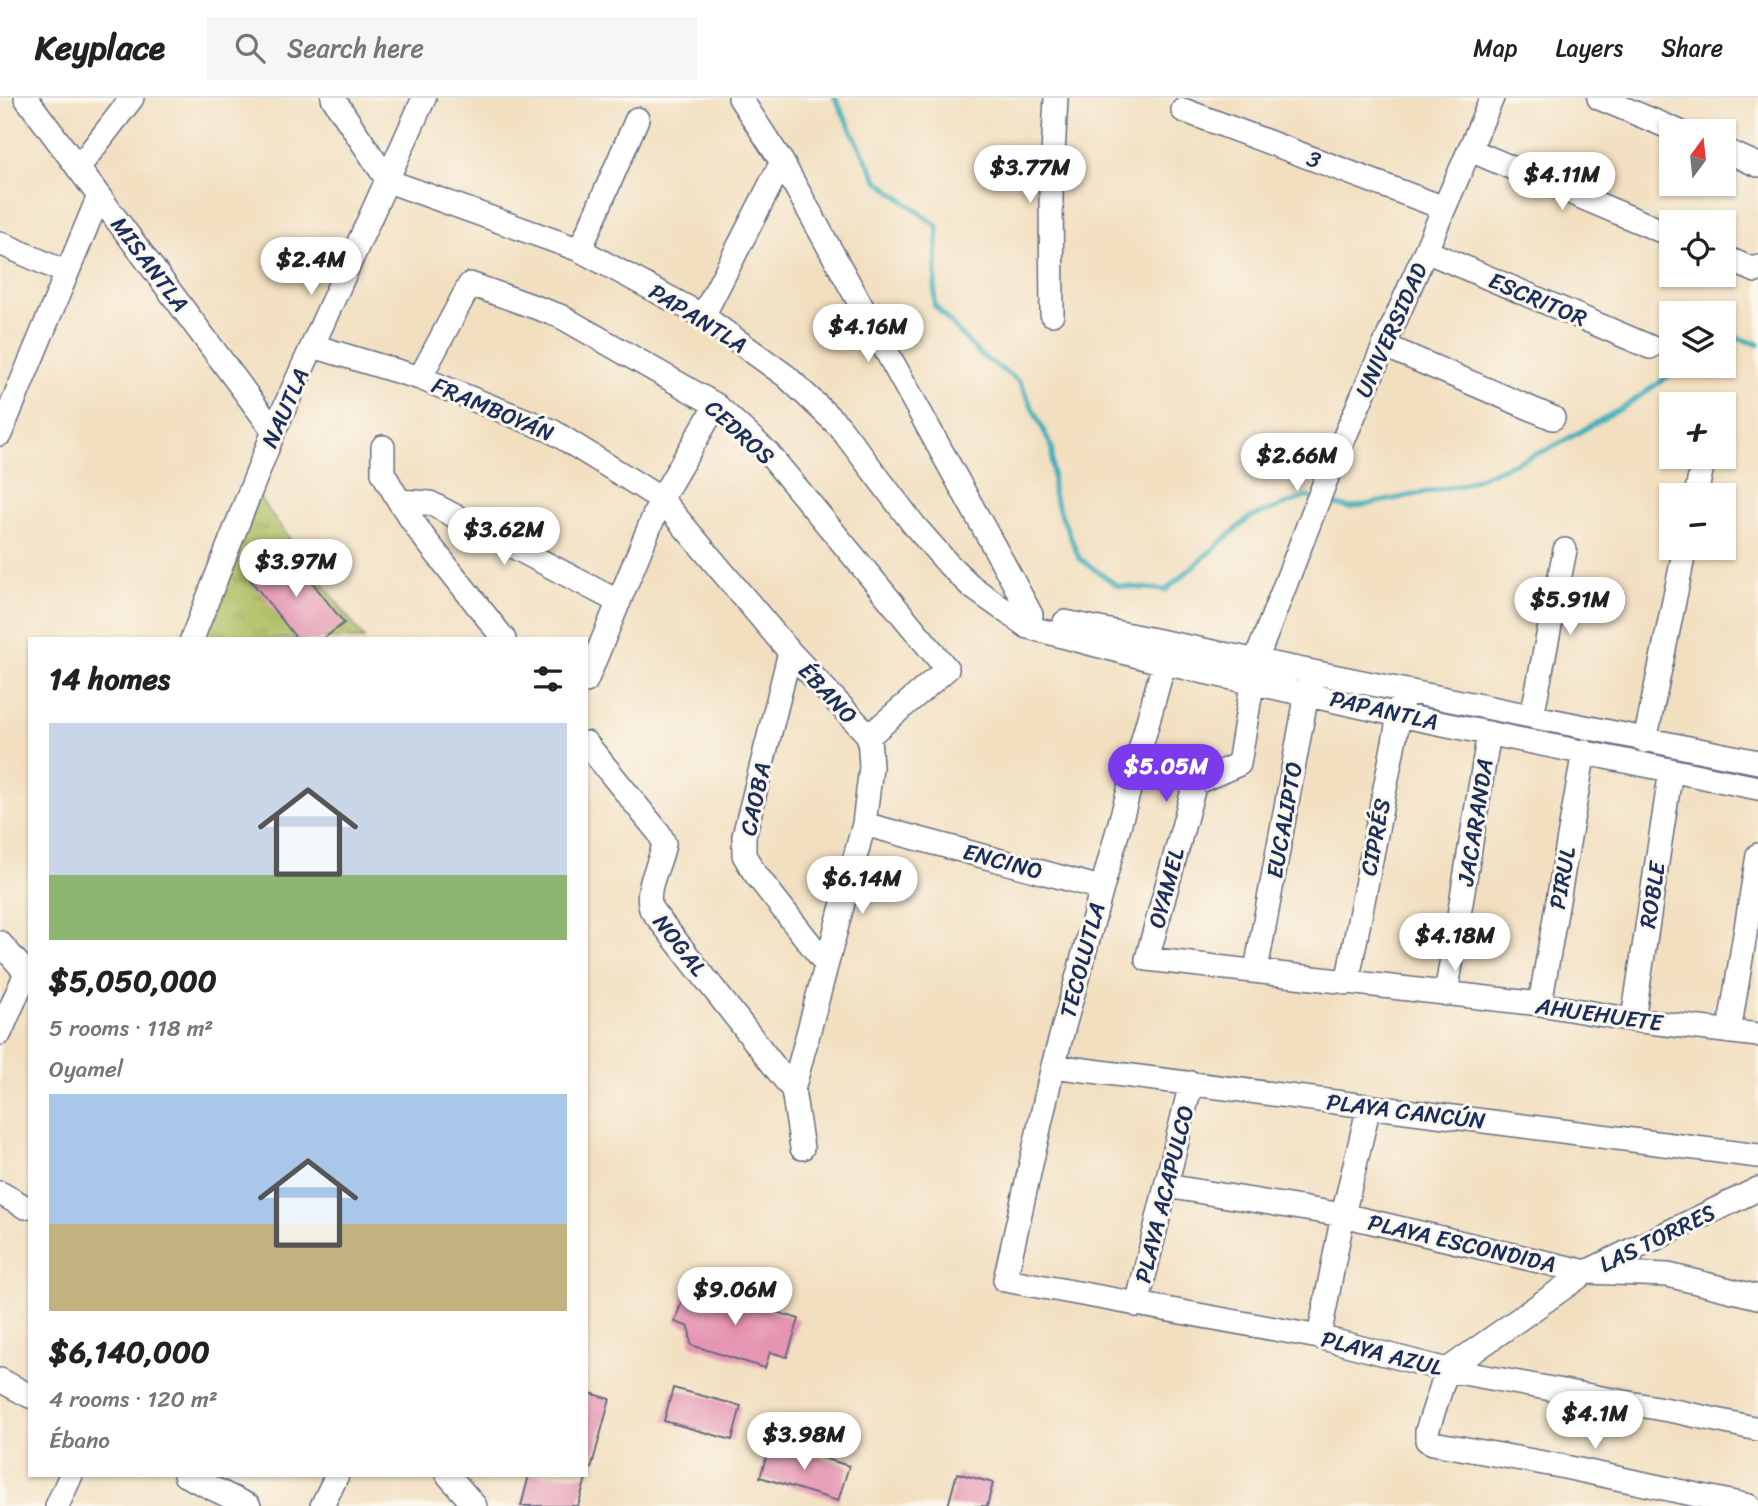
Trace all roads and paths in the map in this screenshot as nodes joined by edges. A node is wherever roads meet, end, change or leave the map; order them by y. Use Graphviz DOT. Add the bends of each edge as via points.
graph roads {
  1 [pos="26,98"];
  2 [pos="132,98"];
  3 [pos="333,98"];
  4 [pos="424,98"];
  5 [pos="740,98"];
  6 [pos="1056,98"];
  7 [pos="1492,98"];
  8 [pos="1599,98"];
  9 [pos="1183,110"];
  10 [pos="637,119"];
  11 [pos="1659,123"];
  12 [pos="1470,149"];
  13 [pos="1736,155"];
  14 [pos="782,162"];
  15 [pos="1758,165"];
  16 [pos="78,168"];
  17 [pos="388,181"];
  18 [pos="99,196"];
  19 [pos="1444,208"];
  20 [pos="1659,230"];
  21 [pos="0,243"];
  22 [pos="580,250"];
  23 [pos="1426,251"];
  24 [pos="1736,261"];
  25 [pos="1757,269"];
  26 [pos="67,273"];
  27 [pos="1052,314"];
  28 [pos="704,316"];
  29 [pos="313,346"];
  30 [pos="1385,346"];
  31 [pos="1650,347"];
  32 [pos="420,378"];
  33 [pos="8,391"];
  34 [pos="716,405"];
  35 [pos="1553,418"];
  36 [pos="274,430"];
  37 [pos="0,434"];
  38 [pos="383,447"];
  39 [pos="662,499"];
  40 [pos="398,500"];
  41 [pos="1565,550"];
  42 [pos="1683,560"];
  43 [pos="1009,572"];
  44 [pos="972,587"];
  45 [pos="618,602"];
  46 [pos="1024,620"];
  47 [pos="193,637"];
  48 [pos="502,637"];
  49 [pos="790,652"];
  50 [pos="1166,653"];
  51 [pos="1254,671"];
  52 [pos="588,676"];
  53 [pos="1309,682"];
  54 [pos="1404,691"];
  55 [pos="1399,715"];
  56 [pos="1532,716"];
  57 [pos="1489,733"];
  58 [pos="869,736"];
  59 [pos="1646,741"];
  60 [pos="588,745"];
  61 [pos="1584,751"];
  62 [pos="1758,762"];
  63 [pos="1671,770"];
  64 [pos="1758,788"];
  65 [pos="864,824"];
  66 [pos="1758,855"];
  67 [pos="1101,888"];
  68 [pos="0,943"];
  69 [pos="1147,959"];
  70 [pos="826,964"];
  71 [pos="1256,970"];
  72 [pos="28,975"];
  73 [pos="1347,983"];
  74 [pos="1446,994"];
  75 [pos="1540,1004"];
  76 [pos="1633,1020"];
  77 [pos="1729,1032"];
  78 [pos="0,1033"];
  79 [pos="1758,1035"];
  80 [pos="1053,1066"];
  81 [pos="1191,1083"];
  82 [pos="793,1090"];
  83 [pos="1369,1106"];
  84 [pos="802,1148"];
  85 [pos="1758,1156"];
  86 [pos="1166,1186"];
  87 [pos="1758,1189"];
  88 [pos="0,1193"];
  89 [pos="25,1207"];
  90 [pos="1343,1215"];
  91 [pos="1586,1272"];
  92 [pos="1005,1280"];
  93 [pos="1758,1297"];
  94 [pos="1137,1305"];
  95 [pos="1319,1337"];
  96 [pos="1447,1370"];
  97 [pos="0,1380"];
  98 [pos="28,1395"];
  99 [pos="1758,1429"];
  100 [pos="70,1477"];
  101 [pos="189,1477"];
  102 [pos="336,1477"];
  103 [pos="450,1477"];
  104 [pos="57,1506"];
  105 [pos="249,1506"];
  106 [pos="322,1506"];
  107 [pos="475,1506"];
  108 [pos="1749,1506"];
  1 -- 16 [label="street, MISANTLA"];
  2 -- 16 [label="street"];
  3 -- 17 [label="street"];
  4 -- 17 [label="street, NAUTLA"];
  5 -- 14 [label="street"];
  6 -- 27 [label="street"];
  7 -- 12 [label="street, UNIVERSIDAD"];
  8 -- 11 [label="street"];
  9 -- 19 [label="street, 3"];
  10 -- 22 [label="street"];
  12 -- 19 [label="street, UNIVERSIDAD"];
  12 -- 20 [label="street"];
  13 -- 15 [label="street"];
  14 -- 28 [label="street"];
  14 -- 43 [label="street"];
  16 -- 18 [label="street, MISANTLA"];
  17 -- 22 [label="street, PAPANTLA"];
  17 -- 29 [label="street, NAUTLA"];
  18 -- 26 [label="street"];
  18 -- 36 [label="street, MISANTLA"];
  19 -- 23 [label="street, UNIVERSIDAD"];
  21 -- 26 [label="street"];
  22 -- 28 [label="street, PAPANTLA"];
  23 -- 30 [label="street, UNIVERSIDAD"];
  23 -- 31 [label="street, ESCRITOR"];
  24 -- 25 [label="street"];
  26 -- 33 [label="street"];
  28 -- 44 [label="street, PAPANTLA" via="786,376 839,426 914,525"];
  29 -- 32 [label="street, FRAMBOYÁN"];
  29 -- 36 [label="street, NAUTLA"];
  30 -- 35 [label="street"];
  30 -- 51 [label="street, UNIVERSIDAD" via="1325,482"];
  32 -- 34 [label="street, CEDROS" via="470,284 560,316"];
  32 -- 39 [label="street, FRAMBOYÁN" via="552,431"];
  33 -- 37 [label="street"];
  34 -- 39 [label="street"];
  34 -- 58 [label="street, CEDROS" via="768,453 947,669"];
  36 -- 47 [label="street, NAUTLA"];
  38 -- 40 [label="street" via="383,472"];
  39 -- 45 [label="street"];
  39 -- 49 [label="street, ÉBANO"];
  40 -- 45 [label="street" via="430,503"];
  40 -- 48 [label="street"];
  41 -- 56 [label="street"];
  42 -- 59 [label="street"];
  43 -- 44 [label="street" via="997,584"];
  43 -- 46 [label="street"];
  44 -- 46 [label="street, PAPANTLA"];
  45 -- 52 [label="street"];
  46 -- 50 [label="street, PAPANTLA"];
  49 -- 58 [label="street, ÉBANO"];
  49 -- 70 [label="street, CAOBA" via="744,836 744,855"];
  50 -- 51 [label="street, PAPANTLA"];
  50 -- 67 [label="street, TECOLUTLA"];
  51 -- 53 [label="street, PAPANTLA"];
  51 -- 69 [label="street, OYAMEL" via="1239,764 1195,783"];
  53 -- 54 [label="street, PAPANTLA"];
  53 -- 55 [label="street, PAPANTLA"];
  53 -- 71 [label="street, EUCALIPTO"];
  54 -- 55 [label="street, CIPRÉS"];
  54 -- 56 [label="street, PAPANTLA"];
  55 -- 57 [label="street, PAPANTLA"];
  55 -- 73 [label="street, CIPRÉS"];
  56 -- 59 [label="street, PAPANTLA"];
  57 -- 61 [label="street, PAPANTLA"];
  57 -- 74 [label="street, JACARANDA"];
  58 -- 65 [label="street, ÉBANO" via="872,767"];
  59 -- 62 [label="street, PAPANTLA"];
  60 -- 82 [label="street, NOGAL" via="664,843 650,890 651,909"];
  61 -- 63 [label="street, PAPANTLA"];
  61 -- 75 [label="street, PIRUL"];
  63 -- 64 [label="street, PAPANTLA"];
  63 -- 76 [label="street, ROBLE"];
  65 -- 67 [label="street, ENCINO"];
  65 -- 70 [label="street, ÉBANO"];
  66 -- 77 [label="street"];
  67 -- 80 [label="street, TECOLUTLA"];
  68 -- 72 [label="street"];
  69 -- 71 [label="street, AHUEHUETE"];
  70 -- 82 [label="street, ÉBANO"];
  71 -- 73 [label="street, AHUEHUETE"];
  72 -- 78 [label="street"];
  73 -- 74 [label="street, AHUEHUETE"];
  74 -- 75 [label="street, AHUEHUETE"];
  75 -- 76 [label="street, AHUEHUETE"];
  76 -- 77 [label="street, AHUEHUETE"];
  77 -- 79 [label="street, AHUEHUETE"];
  80 -- 81 [label="street, PLAYA CANCÚN"];
  80 -- 92 [label="street, TECOLUTLA"];
  81 -- 83 [label="street, PLAYA CANCÚN"];
  81 -- 86 [label="street, PLAYA ACAPULCO"];
  82 -- 84 [label="street, NOGAL"];
  83 -- 85 [label="street, PLAYA CANCÚN"];
  83 -- 90 [label="street"];
  86 -- 90 [label="street, PLAYA ESCONDIDA"];
  86 -- 94 [label="street, PLAYA ACAPULCO"];
  87 -- 91 [label="street, LAS TORRES"];
  88 -- 89 [label="street"];
  90 -- 91 [label="street, PLAYA ESCONDIDA"];
  90 -- 95 [label="street"];
  91 -- 93 [label="street, PLAYA ESCONDIDA" via="1668,1275"];
  91 -- 96 [label="street, LAS TORRES"];
  92 -- 94 [label="street, PLAYA AZUL"];
  94 -- 95 [label="street, PLAYA AZUL"];
  95 -- 96 [label="street, PLAYA AZUL"];
  96 -- 99 [label="street, PLAYA AZUL"];
  96 -- 108 [label="street" via="1427,1431 1427,1440 1433,1443"];
  97 -- 98 [label="street"];
  100 -- 104 [label="street"];
  101 -- 105 [label="street"];
  102 -- 106 [label="street"];
  103 -- 107 [label="street"];
}
